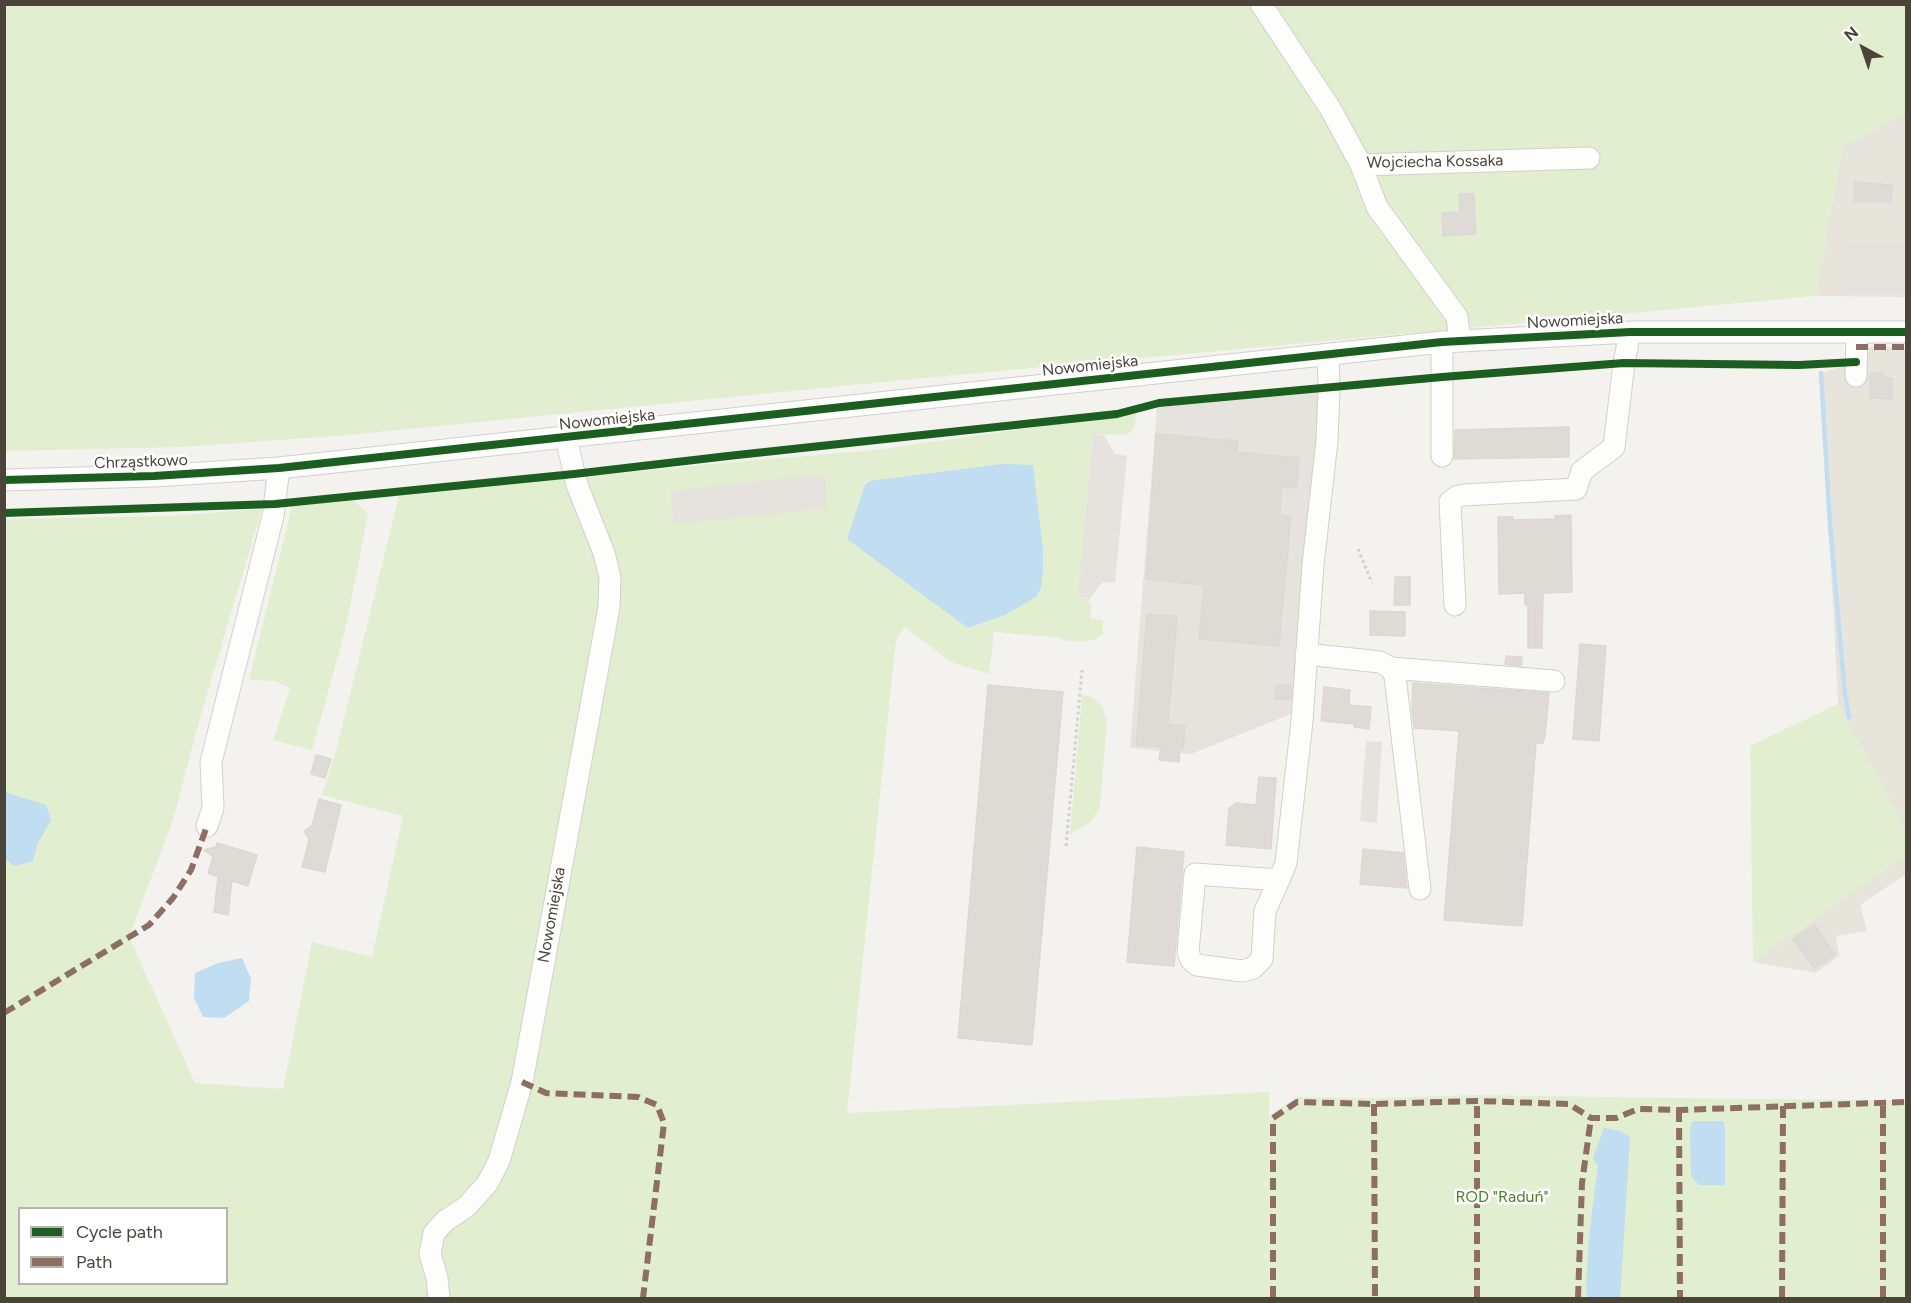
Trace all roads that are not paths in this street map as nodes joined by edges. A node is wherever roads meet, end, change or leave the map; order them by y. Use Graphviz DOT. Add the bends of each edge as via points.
graph roads {
  1 [pos="1261,4"];
  2 [pos="1589,158"];
  3 [pos="1361,165"];
  4 [pos="1630,332"];
  5 [pos="1857,332"];
  6 [pos="1906,332"];
  7 [pos="1451,342"];
  8 [pos="1328,354"];
  9 [pos="1856,369"];
  10 [pos="566,438"];
  11 [pos="1442,456"];
  12 [pos="279,468"];
  13 [pos="4,480"];
  14 [pos="1455,605"];
  15 [pos="1306,654"];
  16 [pos="1391,668"];
  17 [pos="1554,681"];
  18 [pos="207,825"];
  19 [pos="1279,880"];
  20 [pos="1420,889"];
  21 [pos="439,1299"];
  1 -- 3 [label="street, Wojciecha Kossaka" via="1330,108"];
  2 -- 3 [label="street, Wojciecha Kossaka"];
  3 -- 7 [label="street" via="1377,207 1457,317"];
  4 -- 5 [label="street, Nowomiejska"];
  4 -- 7 [label="street, Nowomiejska"];
  4 -- 14 [label="street" via="1614,447 1582,471 1576,489 1463,495 1450,502"];
  5 -- 6 [label="street, Nowomiejska"];
  5 -- 9 [label="street"];
  7 -- 8 [label="street, Nowomiejska"];
  7 -- 11 [label="street" via="1442,377"];
  8 -- 10 [label="street, Nowomiejska"];
  8 -- 15 [label="street" via="1327,441"];
  10 -- 12 [label="street, Nowomiejska"];
  10 -- 21 [label="street, Nowomiejska" via="574,474 604,553 610,577 609,608 522,1082 499,1161 488,1184 434,1233 430,1254"];
  12 -- 13 [label="street, Chrząstkowo"];
  12 -- 18 [label="street" via="273,516 211,762 213,808"];
  15 -- 16 [label="street" via="1380,662"];
  15 -- 19 [label="street" via="1286,863"];
  16 -- 17 [label="street"];
  16 -- 20 [label="street"];
  19 -- 19 [label="street" via="1265,911 1262,959 1253,968 1242,971 1197,965 1191,960 1188,952 1195,874"];
}
